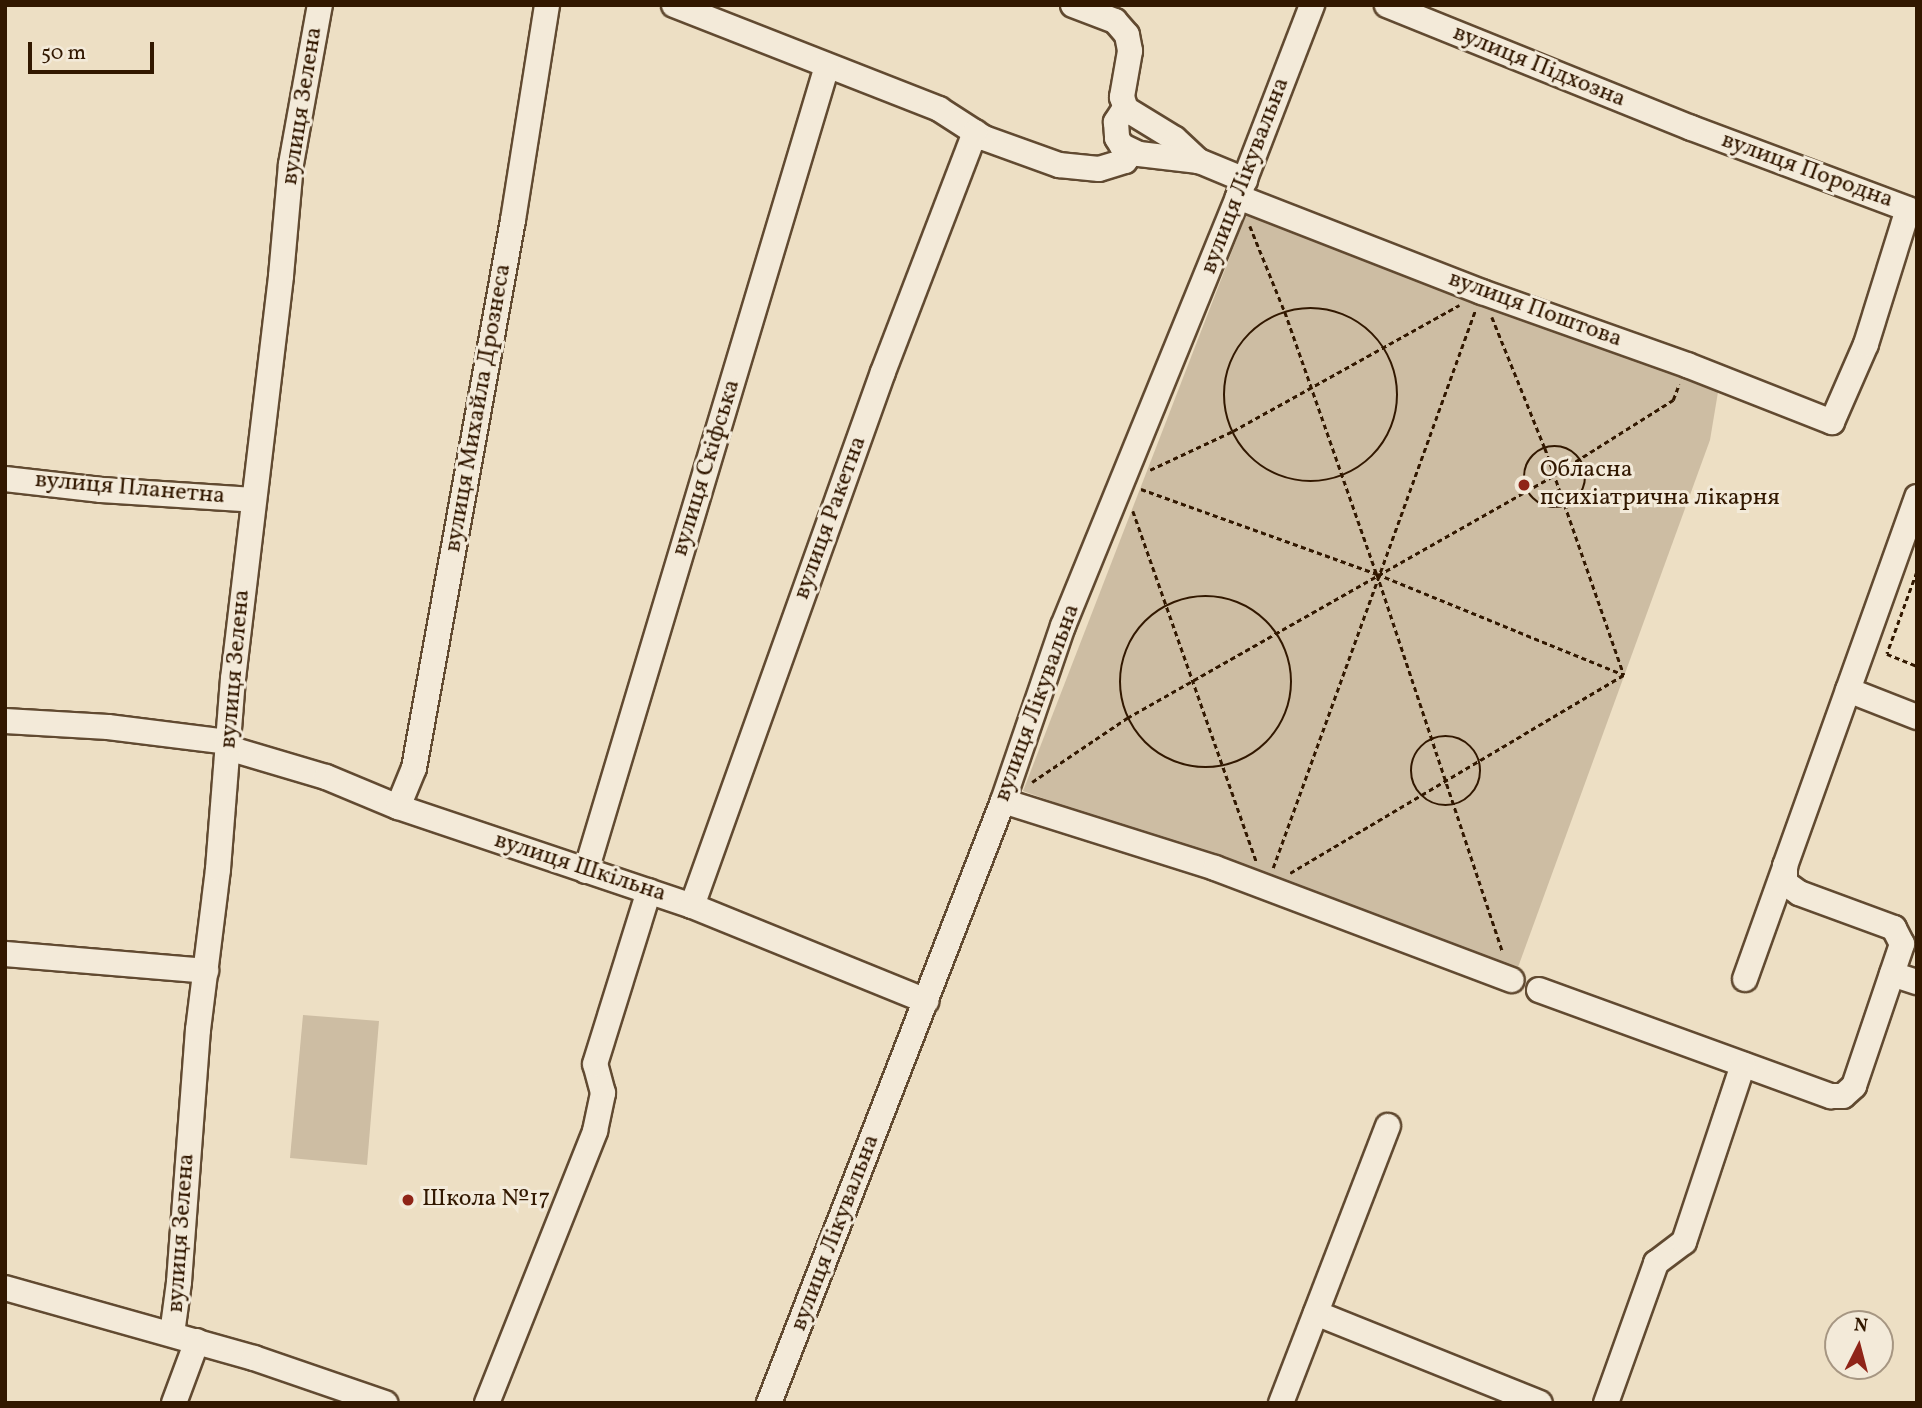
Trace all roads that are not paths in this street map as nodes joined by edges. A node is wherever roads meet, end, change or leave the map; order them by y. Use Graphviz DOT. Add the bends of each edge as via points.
graph roads {
  1 [pos="320,5"];
  2 [pos="547,5"];
  3 [pos="674,5"];
  4 [pos="1073,5"];
  5 [pos="1312,5"];
  6 [pos="1387,5"];
  7 [pos="827,66"];
  8 [pos="1125,108"];
  9 [pos="1691,128"];
  10 [pos="975,132"];
  11 [pos="1131,152"];
  12 [pos="1199,161"];
  13 [pos="1242,188"];
  14 [pos="1832,422"];
  15 [pos="5,479"];
  16 [pos="1917,497"];
  17 [pos="254,500"];
  18 [pos="1848,690"];
  19 [pos="1917,717"];
  20 [pos="5,721"];
  21 [pos="228,745"];
  22 [pos="1003,801"];
  23 [pos="398,807"];
  24 [pos="1785,866"];
  25 [pos="586,871"];
  26 [pos="649,891"];
  27 [pos="692,906"];
  28 [pos="5,954"];
  29 [pos="206,971"];
  30 [pos="1892,974"];
  31 [pos="1745,979"];
  32 [pos="1512,980"];
  33 [pos="1917,982"];
  34 [pos="1539,990"];
  35 [pos="926,1001"];
  36 [pos="1744,1065"];
  37 [pos="1388,1126"];
  38 [pos="5,1288"];
  39 [pos="1316,1313"];
  40 [pos="172,1334"];
  41 [pos="197,1341"];
  42 [pos="174,1403"];
  43 [pos="385,1403"];
  44 [pos="487,1403"];
  45 [pos="769,1403"];
  46 [pos="1281,1403"];
  47 [pos="1540,1403"];
  48 [pos="1606,1403"];
  1 -- 17 [label="street, вулиця Зелена" via="291,164"];
  2 -- 23 [label="street, вулиця Михайла Дрознеса" via="414,768"];
  3 -- 7 [label="street"];
  4 -- 8 [label="street" via="1115,21 1126,35 1130,51 1122,97"];
  5 -- 13 [label="street, вулиця Лікувальна"];
  6 -- 9 [label="street, вулиця Підхозна"];
  7 -- 10 [label="street" via="939,109"];
  7 -- 25 [label="street, вулиця Скіфська"];
  8 -- 11 [label="street" via="1116,130 1122,146"];
  8 -- 12 [label="street" via="1175,139"];
  9 -- 14 [label="street, вулиця Породна" via="1908,209 1866,344"];
  10 -- 11 [label="street" via="1059,166 1085,170 1112,167"];
  10 -- 27 [label="street, вулиця Ракетна" via="883,372"];
  11 -- 12 [label="street"];
  12 -- 13 [label="street, вулиця Поштова"];
  13 -- 14 [label="street, вулиця Поштова" via="1482,292"];
  13 -- 22 [label="street, вулиця Лікувальна" via="1063,626"];
  15 -- 17 [label="street, вулиця Планетна"];
  16 -- 18 [label="street"];
  17 -- 21 [label="street, вулиця Зелена"];
  18 -- 19 [label="street"];
  18 -- 24 [label="street"];
  20 -- 21 [label="street, вулиця Шкільна" via="108,727"];
  21 -- 23 [label="street, вулиця Шкільна" via="326,777"];
  21 -- 29 [label="street, вулиця Зелена"];
  22 -- 32 [label="street" via="1266,887"];
  22 -- 35 [label="street, вулиця Лікувальна"];
  23 -- 25 [label="street, вулиця Шкільна"];
  24 -- 30 [label="street" via="1784,883 1799,893 1894,928 1902,944"];
  24 -- 31 [label="street"];
  25 -- 26 [label="street, вулиця Шкільна"];
  26 -- 27 [label="street, вулиця Шкільна"];
  26 -- 44 [label="street" via="596,1064 603,1093 595,1131"];
  27 -- 35 [label="street, вулиця Шкільна"];
  28 -- 29 [label="street"];
  29 -- 40 [label="street, вулиця Зелена"];
  30 -- 33 [label="street"];
  30 -- 36 [label="street" via="1854,1086 1843,1096 1831,1096"];
  34 -- 36 [label="street"];
  35 -- 45 [label="street, вулиця Лікувальна"];
  36 -- 48 [label="street" via="1684,1242 1656,1262"];
  37 -- 39 [label="street"];
  38 -- 40 [label="street"];
  39 -- 46 [label="street"];
  39 -- 47 [label="street"];
  40 -- 41 [label="street"];
  41 -- 42 [label="street, вулиця Зелена"];
  41 -- 43 [label="street"];
}
